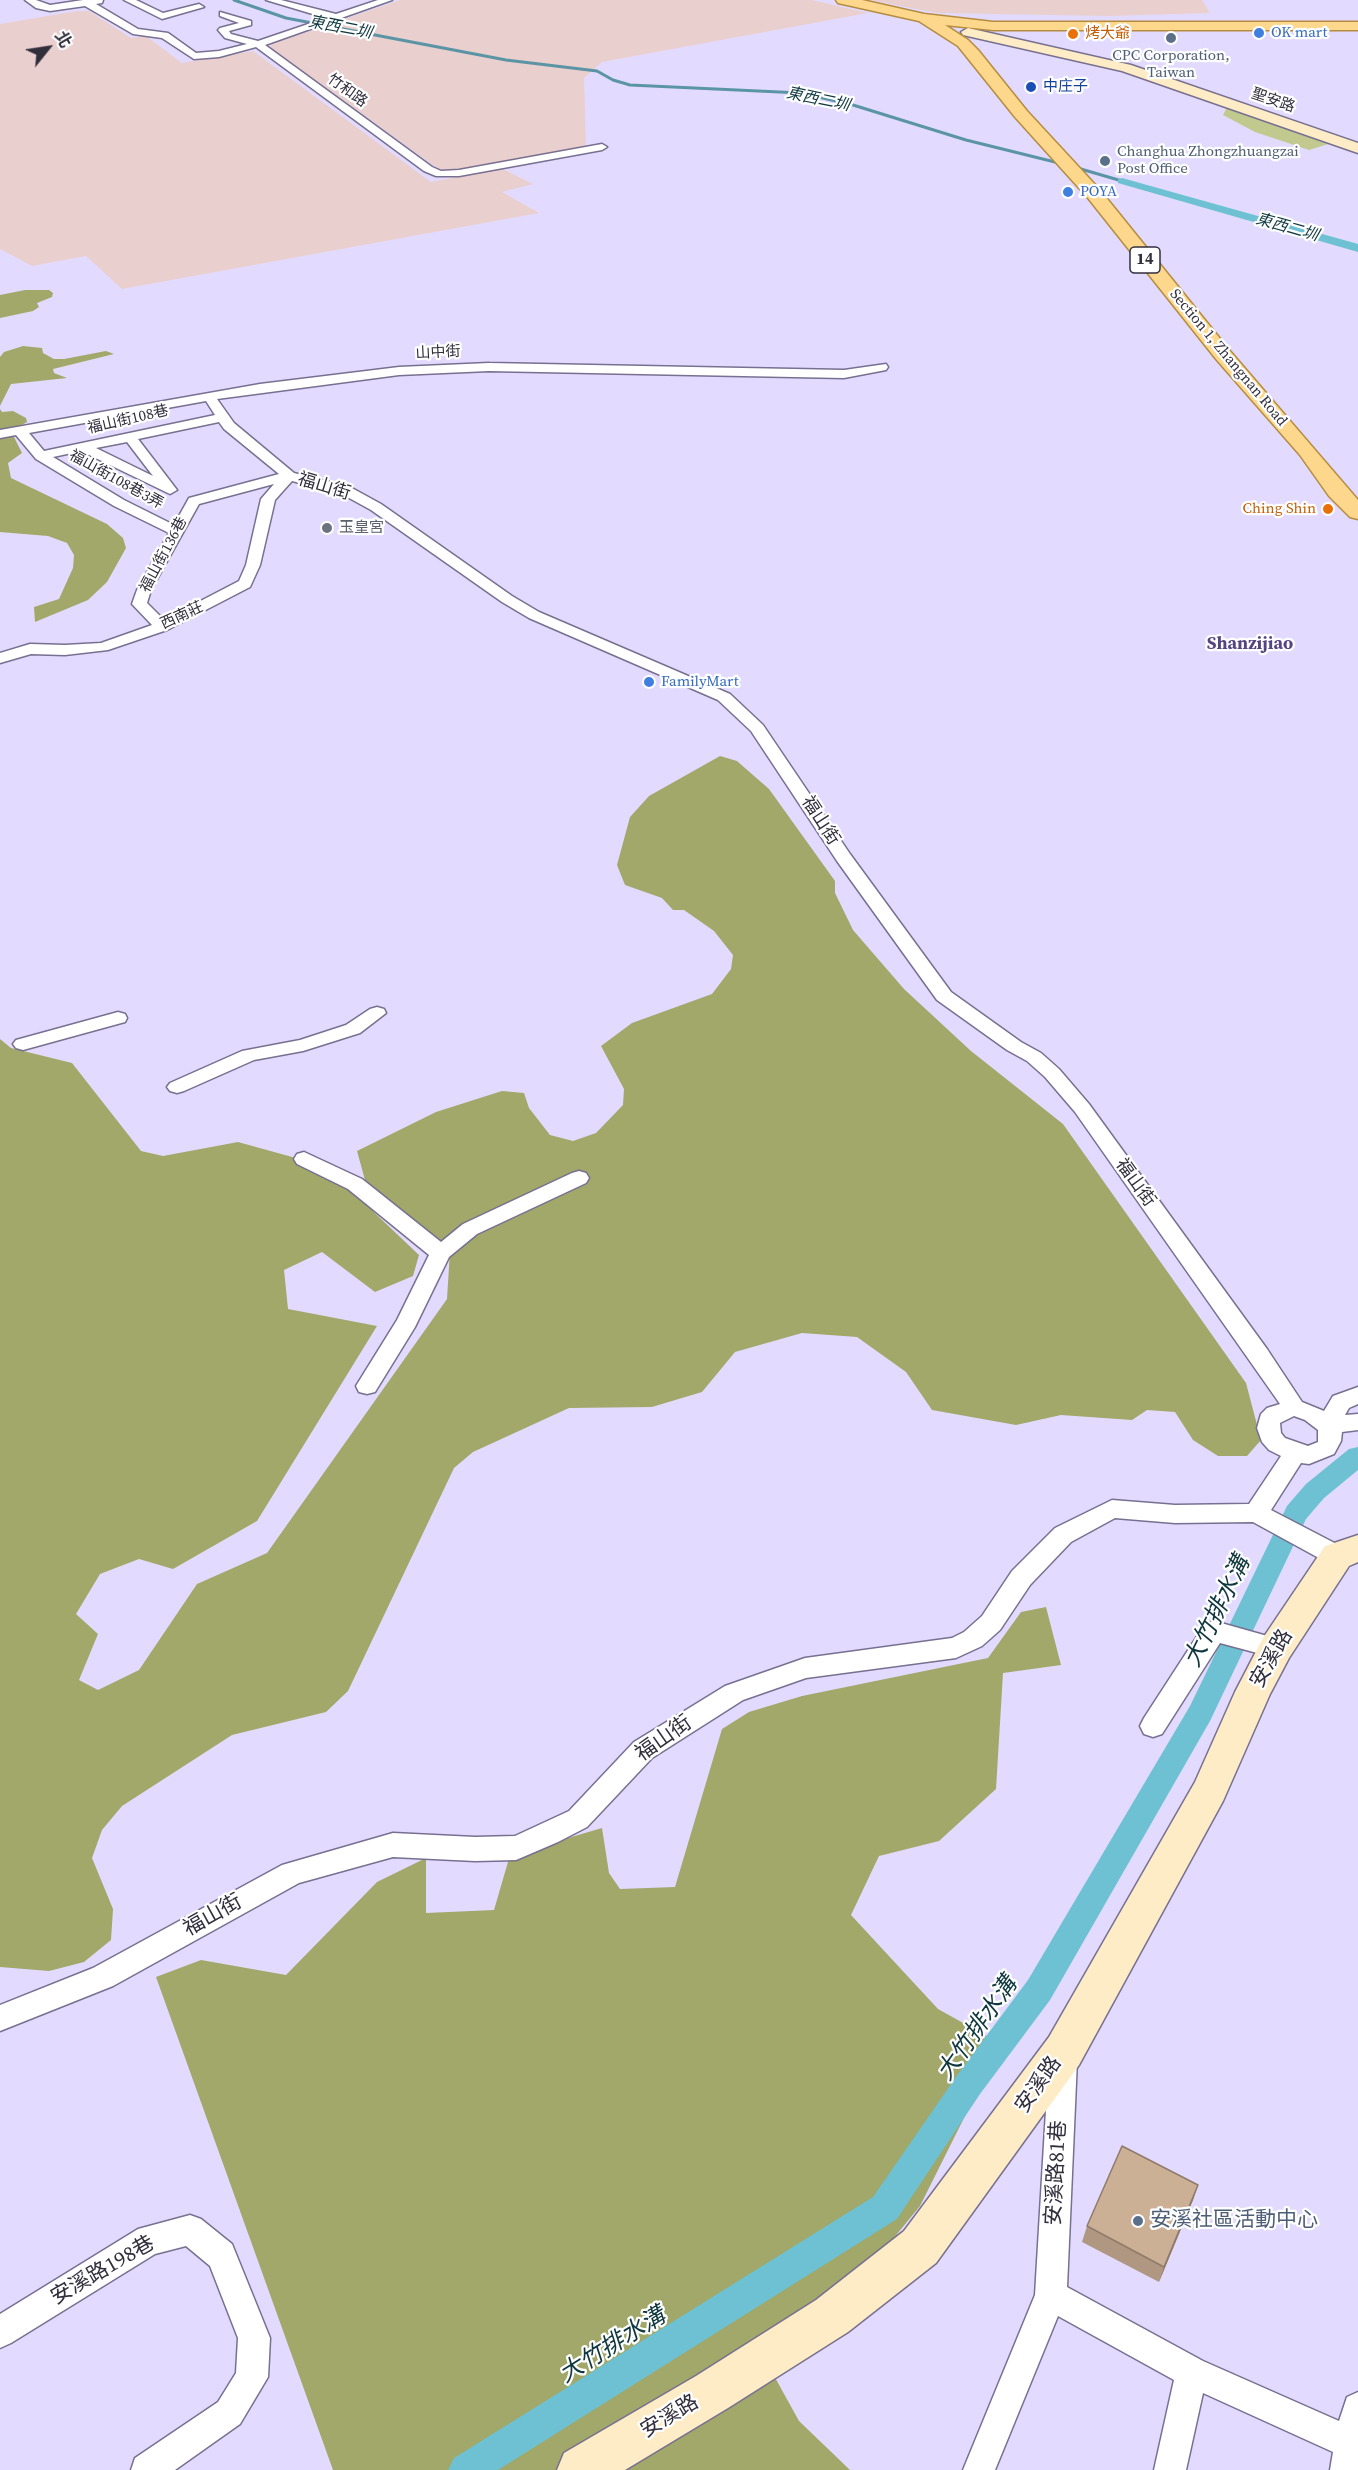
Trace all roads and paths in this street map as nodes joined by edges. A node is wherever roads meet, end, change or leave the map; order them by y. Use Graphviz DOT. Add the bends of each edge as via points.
graph roads {
  1 [pos="30,0"];
  2 [pos="103,0"];
  3 [pos="129,0"];
  4 [pos="271,0"];
  5 [pos="352,0"];
  6 [pos="387,0"];
  7 [pos="843,0"];
  8 [pos="88,1"];
  9 [pos="372,5"];
  10 [pos="199,7"];
  11 [pos="223,14"];
  12 [pos="335,17"];
  13 [pos="924,18"];
  14 [pos="1358,21"];
  15 [pos="1358,26"];
  16 [pos="985,32"];
  17 [pos="258,44"];
  18 [pos="602,147"];
  19 [pos="1358,148"];
  20 [pos="1167,257"];
  21 [pos="882,367"];
  22 [pos="208,397"];
  23 [pos="223,417"];
  24 [pos="19,430"];
  25 [pos="0,434"];
  26 [pos="130,437"];
  27 [pos="83,447"];
  28 [pos="41,456"];
  29 [pos="289,476"];
  30 [pos="170,490"];
  31 [pos="194,501"];
  32 [pos="1358,512"];
  33 [pos="175,531"];
  34 [pos="162,627"];
  35 [pos="0,658"];
  36 [pos="377,1013"];
  37 [pos="118,1018"];
  38 [pos="23,1044"];
  39 [pos="177,1087"];
  40 [pos="304,1159"];
  41 [pos="579,1178"];
  42 [pos="441,1253"];
  43 [pos="367,1386"];
  44 [pos="1358,1395"];
  45 [pos="1294,1408"];
  46 [pos="1358,1422"];
  47 [pos="1327,1425"];
  48 [pos="1295,1453"];
  49 [pos="1256,1514"];
  50 [pos="1348,1552"];
  51 [pos="1269,1647"];
  52 [pos="1153,1726"];
  53 [pos="0,2018"];
  54 [pos="1064,2051"];
  55 [pos="1051,2295"];
  56 [pos="0,2332"];
  57 [pos="1192,2372"];
  58 [pos="1358,2408"];
  59 [pos="1348,2456"];
  60 [pos="147,2470"];
  61 [pos="581,2470"];
  62 [pos="979,2470"];
  63 [pos="1170,2470"];
  1 -- 8 [label="street" via="50,8"];
  2 -- 8 [label="street"];
  3 -- 10 [label="street" via="162,16"];
  4 -- 12 [label="street"];
  5 -- 9 [label="street"];
  6 -- 9 [label="street"];
  7 -- 13 [label="main road"];
  8 -- 17 [label="street" via="136,32 165,34 194,56"];
  9 -- 12 [label="street"];
  11 -- 17 [label="street" via="248,23 223,30 228,36"];
  12 -- 17 [label="street"];
  13 -- 16 [label="main road, Section 1, Zhangnan Road / 14"];
  13 -- 16 [label="main road"];
  14 -- 16 [label="main road"];
  15 -- 16 [label="main road"];
  16 -- 19 [label="street, 聖安路" via="1126,68"];
  16 -- 20 [label="main road, Section 1, Zhangnan Road / 14"];
  16 -- 32 [label="main road, Section 1, Zhangnan Road / 14" via="1021,114 1094,194 1223,355"];
  17 -- 18 [label="street, 竹和路" via="428,169 441,174"];
  21 -- 22 [label="street, 山中街" via="844,374 478,367 399,371"];
  22 -- 23 [label="street, 福山街"];
  22 -- 24 [label="street, 山中街"];
  23 -- 26 [label="street, 福山街108巷"];
  23 -- 29 [label="street, 福山街"];
  24 -- 25 [label="street, 山中街"];
  24 -- 28 [label="street, 福山街108巷3弄"];
  26 -- 27 [label="street, 福山街108巷"];
  26 -- 30 [label="street"];
  27 -- 28 [label="street, 福山街108巷"];
  27 -- 30 [label="street"];
  28 -- 33 [label="street, 福山街108巷3弄"];
  29 -- 31 [label="street, 福山街136巷"];
  29 -- 34 [label="street, 西南莊" via="268,499 245,584"];
  29 -- 45 [label="street, 福山街" via="345,490 534,615 724,697 736,707 757,728 843,857 944,996 1034,1057 1082,1108"];
  30 -- 31 [label="street"];
  31 -- 33 [label="street, 福山街136巷"];
  33 -- 34 [label="street, 福山街136巷" via="140,604"];
  34 -- 35 [label="street, 西南莊" via="103,647 30,650"];
  36 -- 39 [label="street" via="353,1029 303,1045 249,1055"];
  37 -- 38 [label="street"];
  40 -- 42 [label="street" via="356,1184"];
  41 -- 42 [label="street" via="470,1229"];
  42 -- 43 [label="street" via="407,1322"];
  44 -- 47 [label="street" via="1341,1402"];
  45 -- 47 [label="street" via="1313,1414"];
  45 -- 48 [label="street" via="1275,1414 1268,1428 1277,1444"];
  46 -- 47 [label="street"];
  47 -- 48 [label="street" via="1331,1433 1326,1448 1309,1455"];
  48 -- 49 [label="street"];
  49 -- 50 [label="street"];
  49 -- 53 [label="street, 福山街" via="1112,1509 1063,1535 1021,1578 991,1623 956,1648 805,1668 734,1693 643,1750 578,1819 549,1834 516,1848 393,1845 292,1873 103,1977"];
  50 -- 51 [label="street, 安溪路"];
  51 -- 52 [label="street" via="1214,1631"];
  51 -- 54 [label="street, 安溪路" via="1210,1790"];
  54 -- 55 [label="street, 安溪路81巷"];
  54 -- 61 [label="street, 安溪路" via="920,2247 832,2316"];
  55 -- 57 [label="street"];
  55 -- 62 [label="street, 安溪路81巷"];
  56 -- 60 [label="street, 安溪路198巷" via="149,2240 190,2230 221,2255 254,2338 252,2377 229,2413"];
  57 -- 59 [label="street"];
  57 -- 63 [label="street"];
  58 -- 59 [label="street"];
}
